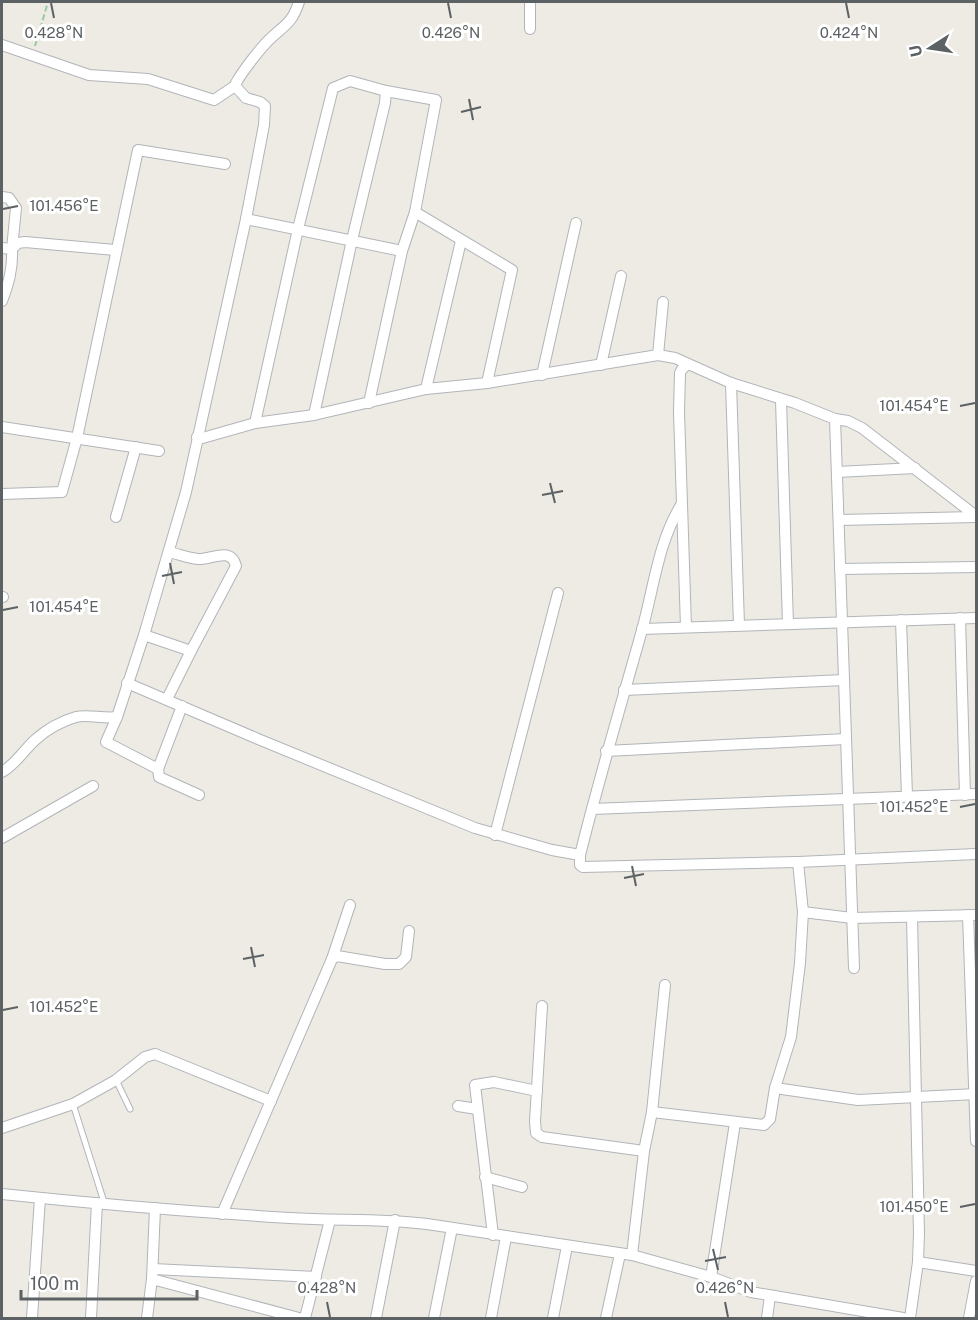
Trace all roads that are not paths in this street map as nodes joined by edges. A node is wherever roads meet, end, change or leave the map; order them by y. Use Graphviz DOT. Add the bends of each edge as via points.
graph roads {
  1 [pos="298,2"];
  2 [pos="530,2"];
  3 [pos="530,29"];
  4 [pos="2,45"];
  5 [pos="235,86"];
  6 [pos="386,91"];
  7 [pos="225,164"];
  8 [pos="2,197"];
  9 [pos="415,212"];
  10 [pos="246,219"];
  11 [pos="576,223"];
  12 [pos="298,229"];
  13 [pos="352,240"];
  14 [pos="461,241"];
  15 [pos="7,248"];
  16 [pos="115,250"];
  17 [pos="402,251"];
  18 [pos="621,276"];
  19 [pos="2,301"];
  20 [pos="663,302"];
  21 [pos="657,355"];
  22 [pos="688,364"];
  23 [pos="601,365"];
  24 [pos="542,375"];
  25 [pos="487,383"];
  26 [pos="731,383"];
  27 [pos="426,389"];
  28 [pos="781,400"];
  29 [pos="369,403"];
  30 [pos="314,415"];
  31 [pos="835,419"];
  32 [pos="255,423"];
  33 [pos="2,427"];
  34 [pos="197,437"];
  35 [pos="77,438"];
  36 [pos="136,447"];
  37 [pos="159,451"];
  38 [pos="915,468"];
  39 [pos="837,472"];
  40 [pos="2,494"];
  41 [pos="681,504"];
  42 [pos="116,517"];
  43 [pos="976,517"];
  44 [pos="838,520"];
  45 [pos="168,552"];
  46 [pos="976,567"];
  47 [pos="840,570"];
  48 [pos="558,593"];
  49 [pos="960,618"];
  50 [pos="976,618"];
  51 [pos="901,620"];
  52 [pos="840,622"];
  53 [pos="788,624"];
  54 [pos="739,625"];
  55 [pos="686,627"];
  56 [pos="642,629"];
  57 [pos="144,635"];
  58 [pos="191,651"];
  59 [pos="844,680"];
  60 [pos="127,683"];
  61 [pos="624,690"];
  62 [pos="167,699"];
  63 [pos="182,706"];
  64 [pos="117,717"];
  65 [pos="846,740"];
  66 [pos="606,751"];
  67 [pos="158,770"];
  68 [pos="2,771"];
  69 [pos="93,786"];
  70 [pos="199,795"];
  71 [pos="971,795"];
  72 [pos="907,796"];
  73 [pos="849,798"];
  74 [pos="592,809"];
  75 [pos="495,835"];
  76 [pos="2,838"];
  77 [pos="976,854"];
  78 [pos="580,855"];
  79 [pos="849,859"];
  80 [pos="798,862"];
  81 [pos="350,905"];
  82 [pos="802,912"];
  83 [pos="972,915"];
  84 [pos="912,917"];
  85 [pos="852,918"];
  86 [pos="409,931"];
  87 [pos="332,959"];
  88 [pos="854,968"];
  89 [pos="665,985"];
  90 [pos="542,1006"];
  91 [pos="116,1080"];
  92 [pos="776,1088"];
  93 [pos="537,1091"];
  94 [pos="975,1094"];
  95 [pos="916,1096"];
  96 [pos="271,1101"];
  97 [pos="73,1104"];
  98 [pos="458,1106"];
  99 [pos="130,1109"];
  100 [pos="477,1109"];
  101 [pos="652,1112"];
  102 [pos="735,1123"];
  103 [pos="2,1128"];
  104 [pos="976,1141"];
  105 [pos="644,1151"];
  106 [pos="485,1177"];
  107 [pos="522,1186"];
  108 [pos="2,1194"];
  109 [pos="40,1198"];
  110 [pos="100,1203"];
  111 [pos="155,1209"];
  112 [pos="222,1214"];
  113 [pos="330,1220"];
  114 [pos="395,1220"];
  115 [pos="452,1228"];
  116 [pos="493,1235"];
  117 [pos="506,1237"];
  118 [pos="567,1246"];
  119 [pos="626,1255"];
  120 [pos="918,1262"];
  121 [pos="976,1271"];
  122 [pos="153,1274"];
  123 [pos="316,1277"];
  124 [pos="711,1277"];
  125 [pos="976,1281"];
  126 [pos="770,1296"];
  127 [pos="32,1318"];
  128 [pos="91,1318"];
  129 [pos="147,1318"];
  130 [pos="299,1318"];
  131 [pos="304,1318"];
  132 [pos="376,1318"];
  133 [pos="434,1318"];
  134 [pos="491,1318"];
  135 [pos="553,1318"];
  136 [pos="606,1318"];
  137 [pos="767,1318"];
  138 [pos="903,1318"];
  139 [pos="910,1318"];
  140 [pos="969,1318"];
  1 -- 5 [label="street" via="288,25 264,45"];
  2 -- 3 [label="street"];
  4 -- 5 [label="street" via="89,75 148,78 214,100"];
  5 -- 10 [label="street" via="246,98 265,106"];
  6 -- 9 [label="street" via="436,100"];
  6 -- 12 [label="street" via="350,81 333,88"];
  6 -- 13 [label="street"];
  7 -- 16 [label="street" via="138,150"];
  8 -- 15 [label="street" via="9,198 16,208"];
  9 -- 14 [label="street"];
  9 -- 17 [label="street"];
  10 -- 12 [label="street"];
  10 -- 34 [label="street"];
  11 -- 24 [label="street"];
  12 -- 13 [label="street"];
  12 -- 32 [label="street"];
  13 -- 17 [label="street"];
  13 -- 30 [label="street"];
  14 -- 25 [label="street" via="512,271"];
  14 -- 27 [label="street"];
  15 -- 16 [label="street" via="25,242"];
  15 -- 19 [label="street" via="10,278"];
  16 -- 35 [label="street"];
  17 -- 29 [label="street"];
  18 -- 23 [label="street"];
  20 -- 21 [label="street"];
  21 -- 22 [label="street"];
  21 -- 23 [label="street"];
  22 -- 26 [label="street"];
  22 -- 41 [label="street" via="680,378"];
  23 -- 24 [label="street"];
  24 -- 25 [label="street"];
  25 -- 27 [label="street"];
  26 -- 28 [label="street"];
  26 -- 54 [label="street"];
  27 -- 29 [label="street"];
  28 -- 31 [label="street"];
  28 -- 53 [label="street"];
  29 -- 30 [label="street"];
  30 -- 32 [label="street"];
  31 -- 38 [label="street" via="862,428"];
  31 -- 39 [label="street"];
  32 -- 34 [label="street"];
  33 -- 35 [label="street"];
  34 -- 45 [label="street"];
  35 -- 36 [label="street"];
  35 -- 40 [label="street" via="62,492"];
  36 -- 37 [label="street"];
  36 -- 42 [label="street"];
  38 -- 39 [label="street"];
  38 -- 43 [label="street"];
  39 -- 44 [label="street"];
  41 -- 55 [label="street"];
  41 -- 56 [label="street" via="667,530"];
  43 -- 44 [label="street"];
  44 -- 47 [label="street"];
  45 -- 57 [label="street"];
  45 -- 58 [label="street" via="198,559 229,556 236,566"];
  46 -- 47 [label="street"];
  47 -- 52 [label="street"];
  48 -- 75 [label="street"];
  49 -- 50 [label="street"];
  49 -- 51 [label="street"];
  49 -- 71 [label="street"];
  51 -- 52 [label="street"];
  51 -- 72 [label="street"];
  52 -- 53 [label="street"];
  52 -- 59 [label="street"];
  53 -- 54 [label="street"];
  54 -- 55 [label="street"];
  55 -- 56 [label="street"];
  56 -- 61 [label="street"];
  57 -- 58 [label="street"];
  57 -- 60 [label="street"];
  58 -- 62 [label="street"];
  59 -- 61 [label="street"];
  59 -- 65 [label="street"];
  60 -- 62 [label="street"];
  60 -- 64 [label="street"];
  61 -- 66 [label="street"];
  62 -- 63 [label="street"];
  63 -- 67 [label="street"];
  63 -- 75 [label="street"];
  64 -- 67 [label="street" via="106,742"];
  64 -- 68 [label="street" via="78,716 57,725"];
  65 -- 66 [label="street"];
  65 -- 73 [label="street"];
  66 -- 74 [label="street"];
  67 -- 70 [label="street" via="159,777"];
  69 -- 76 [label="street"];
  71 -- 72 [label="street"];
  72 -- 73 [label="street"];
  73 -- 74 [label="street"];
  73 -- 79 [label="street"];
  74 -- 78 [label="street"];
  75 -- 78 [label="street"];
  77 -- 79 [label="street"];
  78 -- 80 [label="street" via="583,867"];
  79 -- 80 [label="street"];
  79 -- 85 [label="street"];
  80 -- 82 [label="street"];
  81 -- 87 [label="street"];
  82 -- 85 [label="street"];
  82 -- 92 [label="street" via="791,1037"];
  83 -- 84 [label="street"];
  83 -- 94 [label="street"];
  84 -- 85 [label="street"];
  84 -- 95 [label="street"];
  85 -- 88 [label="street"];
  86 -- 87 [label="street" via="406,957 399,964 337,956"];
  87 -- 96 [label="street"];
  89 -- 101 [label="street"];
  90 -- 93 [label="street"];
  91 -- 96 [label="street" via="145,1057 155,1054"];
  91 -- 97 [label="street"];
  91 -- 99 [label="lane"];
  92 -- 95 [label="street" via="858,1100"];
  92 -- 102 [label="street" via="767,1124"];
  93 -- 100 [label="street" via="494,1082 475,1085"];
  93 -- 105 [label="street" via="536,1133 542,1137"];
  94 -- 95 [label="street"];
  94 -- 104 [label="street"];
  95 -- 120 [label="street"];
  96 -- 112 [label="street"];
  97 -- 103 [label="street"];
  97 -- 110 [label="lane"];
  98 -- 100 [label="street"];
  100 -- 106 [label="street"];
  101 -- 102 [label="street"];
  101 -- 105 [label="street"];
  102 -- 124 [label="street"];
  105 -- 119 [label="street"];
  106 -- 107 [label="street"];
  106 -- 116 [label="street"];
  108 -- 109 [label="street"];
  109 -- 110 [label="street"];
  109 -- 127 [label="street"];
  110 -- 111 [label="street"];
  110 -- 128 [label="street"];
  111 -- 112 [label="street"];
  111 -- 122 [label="street"];
  112 -- 113 [label="street"];
  113 -- 114 [label="street"];
  113 -- 123 [label="street"];
  114 -- 115 [label="street"];
  114 -- 132 [label="street"];
  115 -- 116 [label="street"];
  115 -- 133 [label="street"];
  116 -- 117 [label="street"];
  117 -- 118 [label="street"];
  117 -- 134 [label="street"];
  118 -- 119 [label="street"];
  118 -- 135 [label="street"];
  119 -- 124 [label="street"];
  119 -- 136 [label="street"];
  120 -- 121 [label="street"];
  120 -- 139 [label="street"];
  122 -- 123 [label="street"];
  122 -- 129 [label="street"];
  122 -- 130 [label="street"];
  123 -- 131 [label="street"];
  124 -- 126 [label="street"];
  125 -- 140 [label="street"];
  126 -- 137 [label="street"];
  126 -- 138 [label="street"];
}
